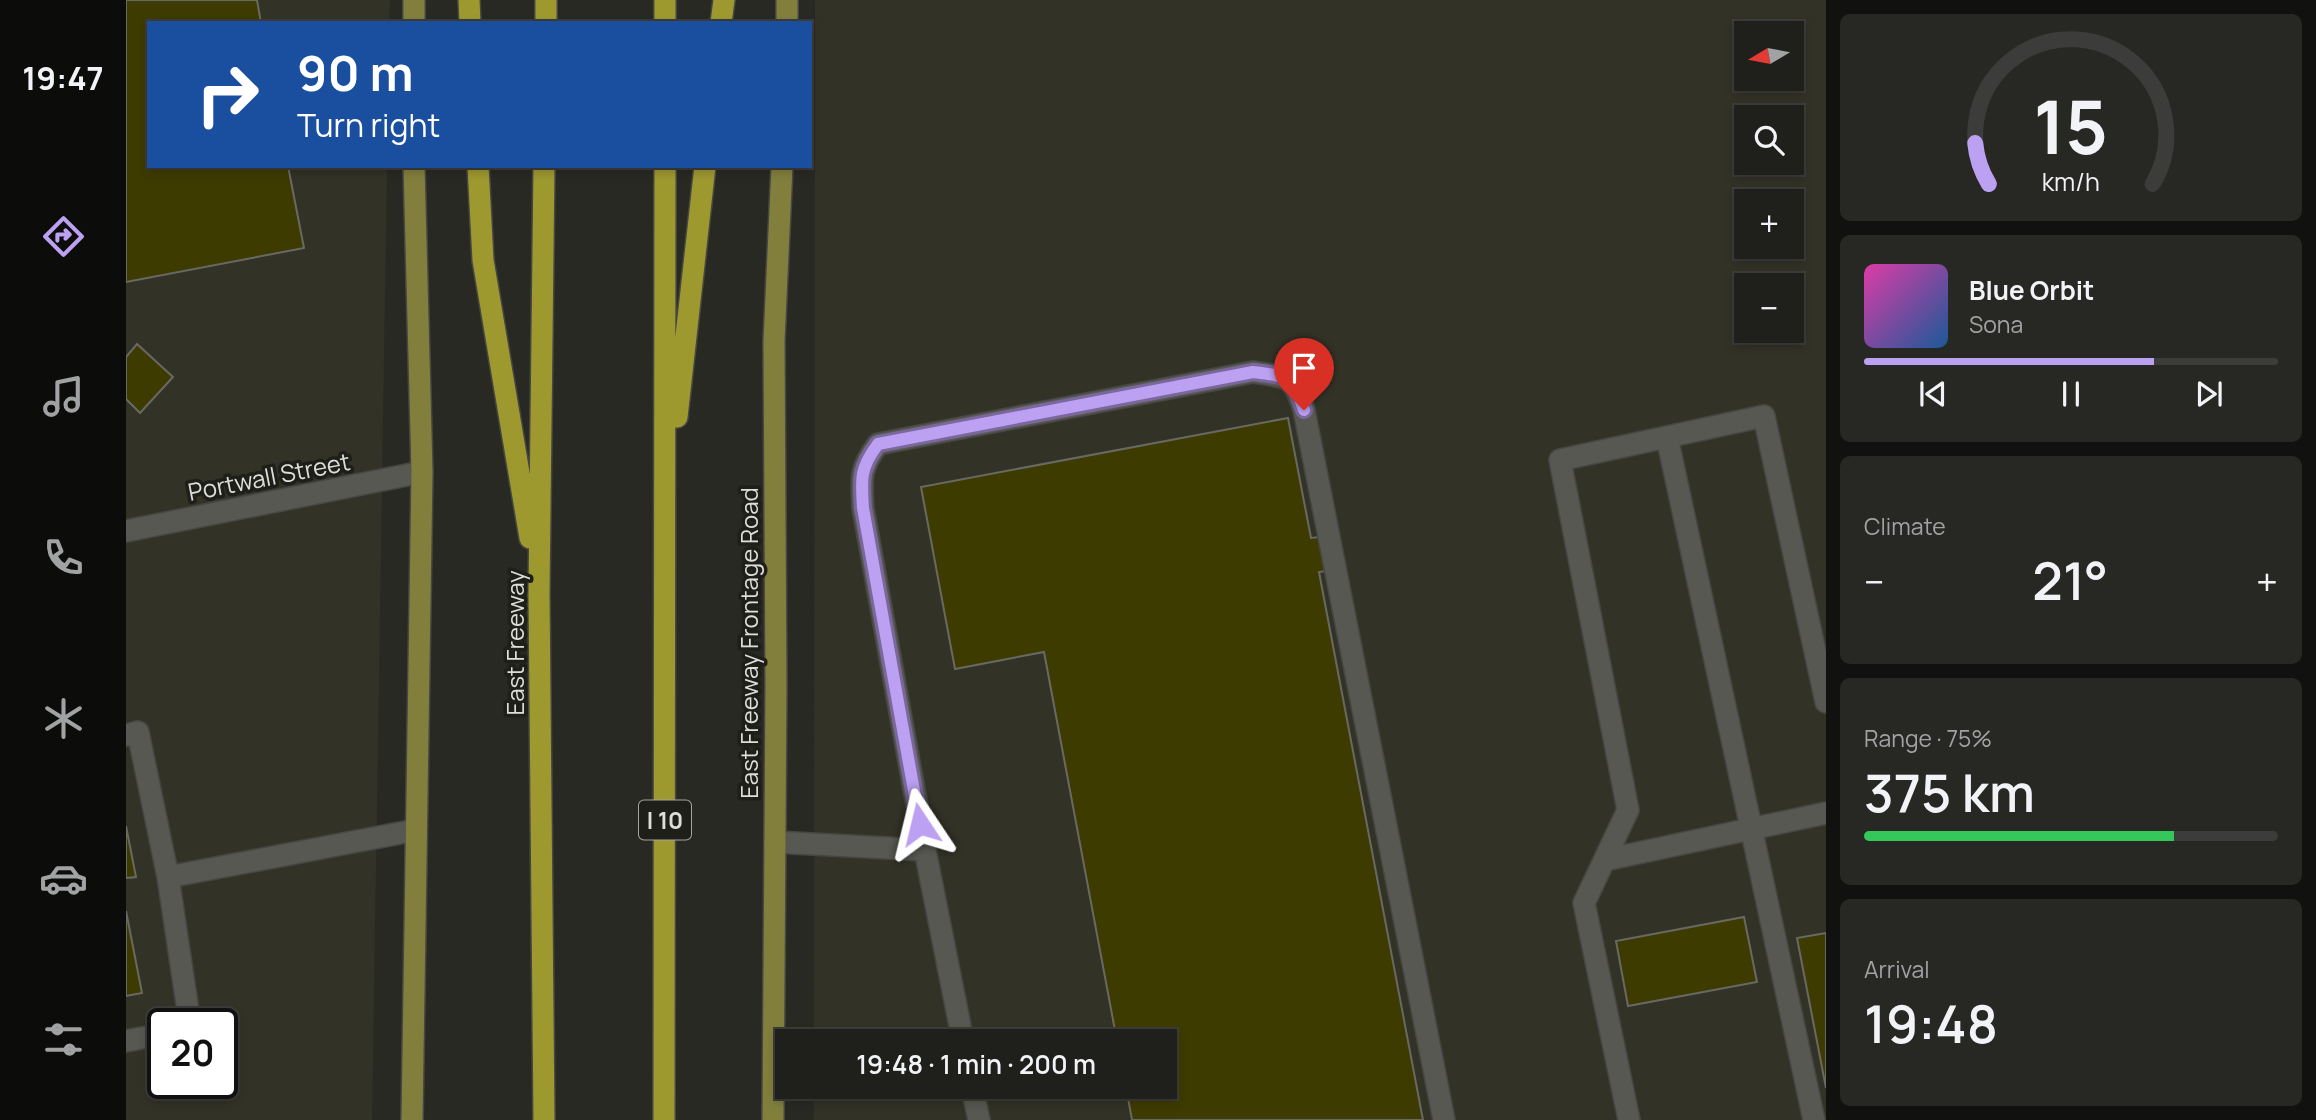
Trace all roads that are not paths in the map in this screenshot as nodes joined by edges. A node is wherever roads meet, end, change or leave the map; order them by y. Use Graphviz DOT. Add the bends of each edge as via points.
graph roads {
  1 [pos="414,0"];
  2 [pos="469,0"];
  3 [pos="546,0"];
  4 [pos="665,0"];
  5 [pos="724,0"];
  6 [pos="787,0"];
  7 [pos="414,21"];
  8 [pos="470,21"];
  9 [pos="546,21"];
  10 [pos="665,21"];
  11 [pos="721,21"];
  12 [pos="787,21"];
  13 [pos="414,168"];
  14 [pos="478,168"];
  15 [pos="544,168"];
  16 [pos="665,168"];
  17 [pos="705,168"];
  18 [pos="782,168"];
  19 [pos="1667,437"];
  20 [pos="422,472"];
  21 [pos="666,520"];
  22 [pos="126,531"];
  23 [pos="539,594"];
  24 [pos="1826,702"];
  25 [pos="126,734"];
  26 [pos="1826,813"];
  27 [pos="1751,827"];
  28 [pos="416,830"];
  29 [pos="775,842"];
  30 [pos="925,850"];
  31 [pos="1605,860"];
  32 [pos="168,877"];
  33 [pos="188,1008"];
  34 [pos="961,1029"];
  35 [pos="147,1037"];
  36 [pos="126,1041"];
  37 [pos="975,1099"];
  38 [pos="412,1120"];
  39 [pos="544,1120"];
  40 [pos="664,1120"];
  41 [pos="773,1120"];
  42 [pos="979,1120"];
  43 [pos="1444,1120"];
  44 [pos="1629,1120"];
  45 [pos="1814,1120"];
  1 -- 7 [label="main road"];
  2 -- 8 [label="highway"];
  3 -- 9 [label="highway"];
  4 -- 10 [label="highway"];
  5 -- 11 [label="highway"];
  6 -- 12 [label="main road"];
  13 -- 20 [label="main road"];
  14 -- 23 [label="highway" via="483,260"];
  15 -- 23 [label="highway, East Freeway"];
  16 -- 21 [label="highway, I 10"];
  17 -- 21 [label="highway"];
  18 -- 29 [label="main road, East Freeway Frontage Road" via="774,341"];
  19 -- 24 [label="street" via="1764,416"];
  19 -- 27 [label="street"];
  19 -- 31 [label="street" via="1560,460 1628,810"];
  20 -- 22 [label="street, Portwall Street"];
  20 -- 28 [label="main road"];
  21 -- 40 [label="highway, I 10"];
  23 -- 39 [label="highway, East Freeway"];
  25 -- 32 [label="street" via="138,732"];
  26 -- 27 [label="street"];
  27 -- 31 [label="street"];
  27 -- 45 [label="street"];
  28 -- 32 [label="street"];
  28 -- 38 [label="main road"];
  29 -- 30 [label="street"];
  29 -- 41 [label="main road, East Freeway Frontage Road"];
  30 -- 34 [label="street"];
  30 -- 43 [label="street" via="863,508 864,463 878,444 1253,372 1284,376 1297,389 1304,410"];
  31 -- 44 [label="street" via="1584,903"];
  32 -- 33 [label="street"];
  35 -- 36 [label="street"];
  37 -- 42 [label="street"];
}
